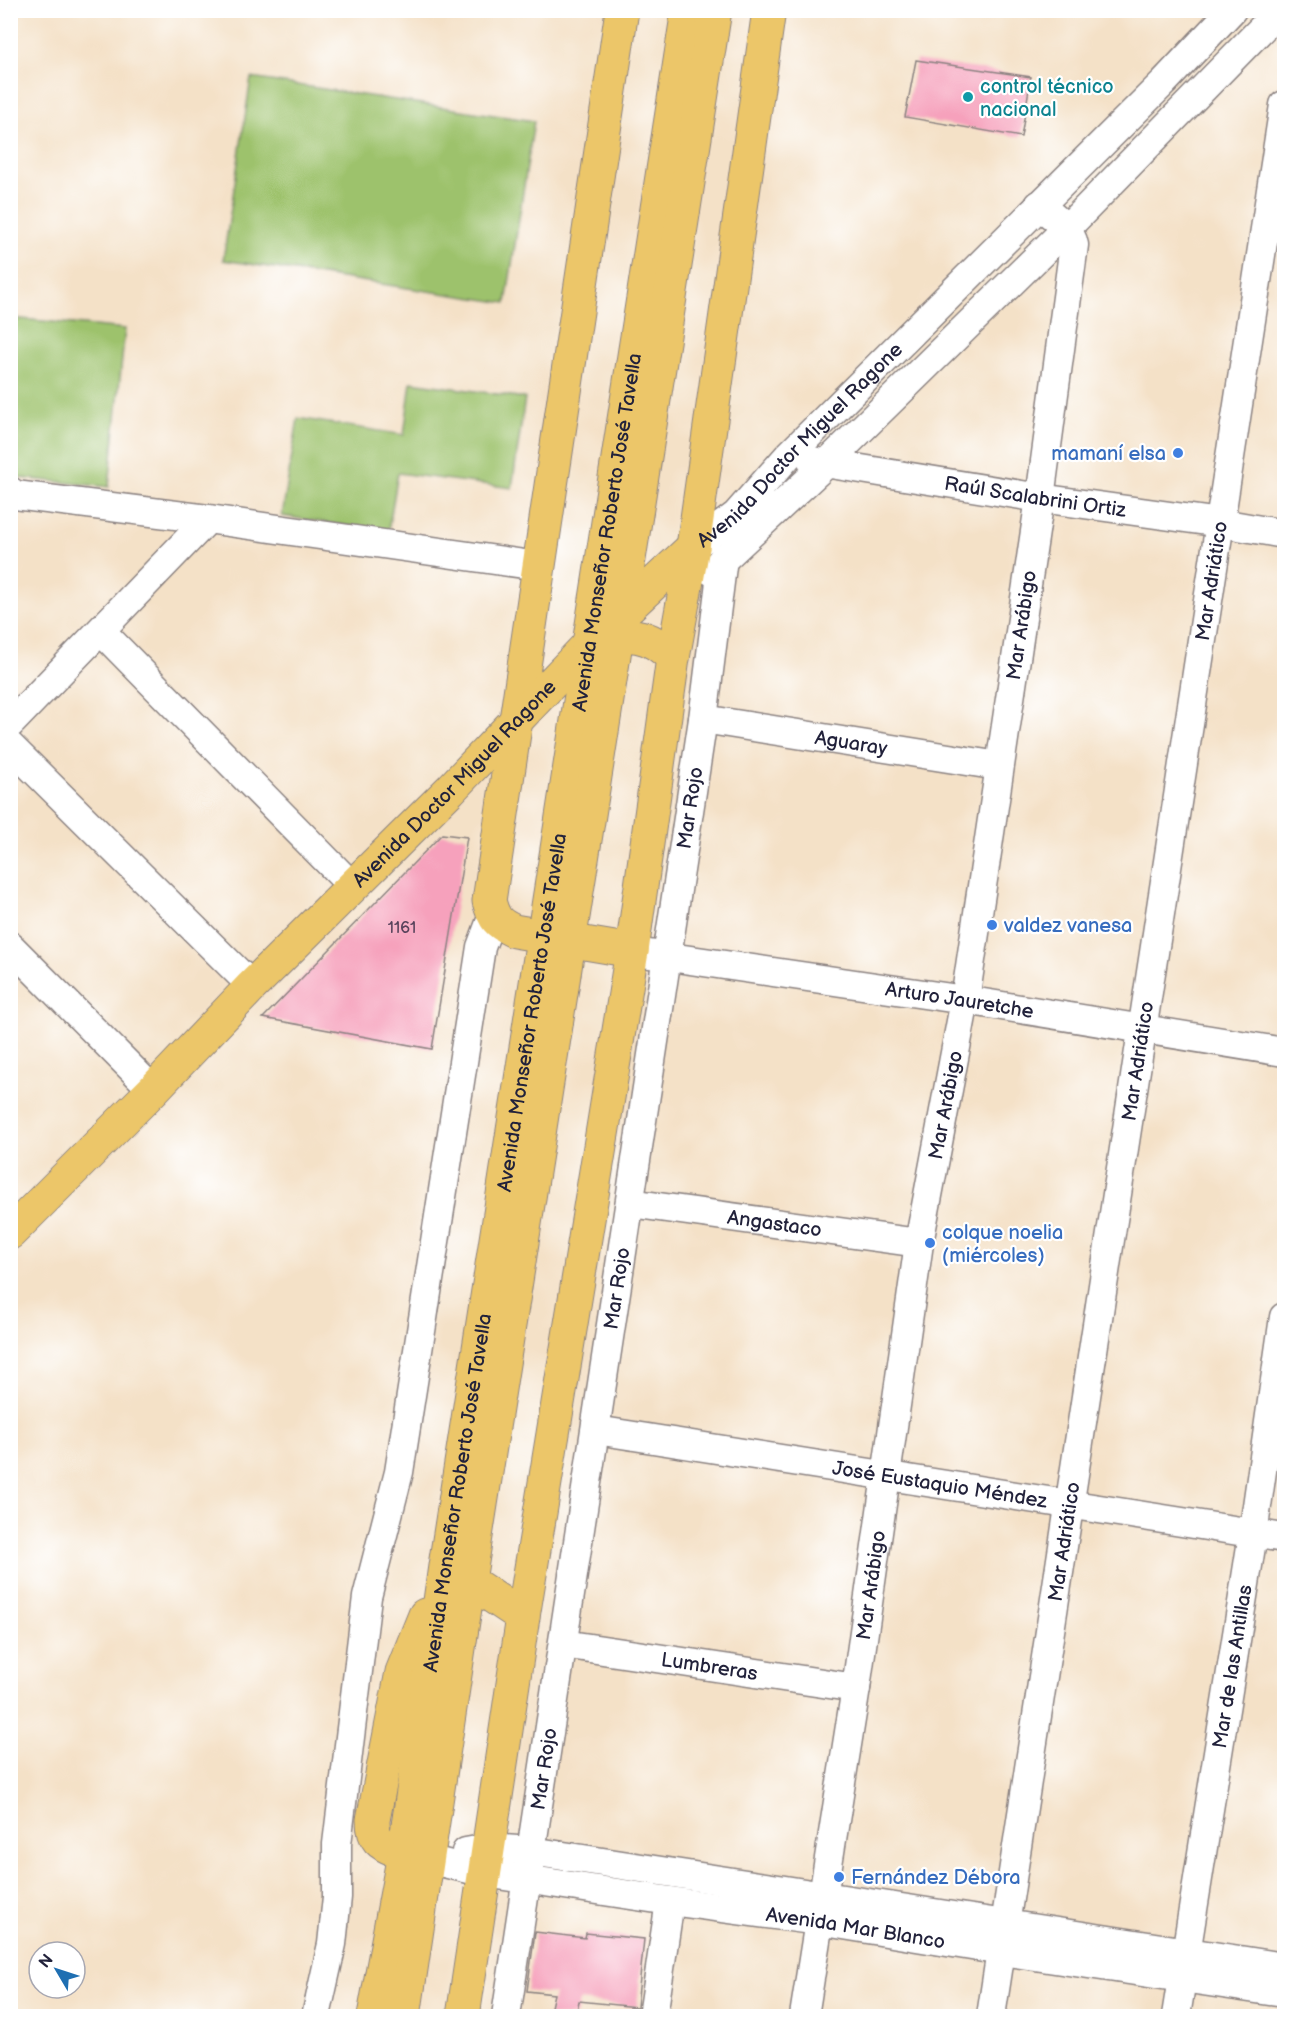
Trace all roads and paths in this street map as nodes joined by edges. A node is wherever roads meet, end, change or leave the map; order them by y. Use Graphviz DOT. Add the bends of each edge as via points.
graph roads {
  1 [pos="622,10"];
  2 [pos="688,10"];
  3 [pos="715,10"];
  4 [pos="770,10"];
  5 [pos="1232,10"];
  6 [pos="1279,14"];
  7 [pos="1284,105"];
  8 [pos="1039,205"];
  9 [pos="1066,229"];
  10 [pos="788,456"];
  11 [pos="827,463"];
  12 [pos="12,495"];
  13 [pos="1040,498"];
  14 [pos="208,519"];
  15 [pos="1221,523"];
  16 [pos="1284,534"];
  17 [pos="693,546"];
  18 [pos="723,558"];
  19 [pos="538,566"];
  20 [pos="684,604"];
  21 [pos="610,630"];
  22 [pos="101,632"];
  23 [pos="673,658"];
  24 [pos="515,720"];
  25 [pos="703,720"];
  26 [pos="10,724"];
  27 [pos="10,746"];
  28 [pos="999,766"];
  29 [pos="450,790"];
  30 [pos="502,803"];
  31 [pos="353,886"];
  32 [pos="493,915"];
  33 [pos="556,939"];
  34 [pos="10,946"];
  35 [pos="632,951"];
  36 [pos="668,957"];
  37 [pos="252,986"];
  38 [pos="964,1000"];
  39 [pos="1144,1029"];
  40 [pos="1284,1052"];
  41 [pos="153,1090"];
  42 [pos="630,1203"];
  43 [pos="10,1233"];
  44 [pos="919,1243"];
  45 [pos="1284,1317"];
  46 [pos="596,1430"];
  47 [pos="885,1477"];
  48 [pos="1070,1505"];
  49 [pos="1253,1534"];
  50 [pos="1284,1538"];
  51 [pos="457,1573"];
  52 [pos="523,1617"];
  53 [pos="563,1644"];
  54 [pos="856,1688"];
  55 [pos="416,1856"];
  56 [pos="487,1860"];
  57 [pos="528,1865"];
  58 [pos="670,1901"];
  59 [pos="821,1908"];
  60 [pos="1004,1938"];
  61 [pos="1185,1965"];
  62 [pos="1284,1967"];
  63 [pos="1284,1993"];
  64 [pos="316,2016"];
  65 [pos="374,2016"];
  66 [pos="404,2016"];
  67 [pos="463,2016"];
  68 [pos="506,2016"];
  69 [pos="653,2016"];
  70 [pos="804,2016"];
  71 [pos="991,2016"];
  72 [pos="1176,2016"];
  1 -- 19 [label="main road"];
  2 -- 21 [label="main road, Avenida Monseñor Roberto José Tavella"];
  3 -- 21 [label="main road, Avenida Monseñor Roberto José Tavella"];
  4 -- 17 [label="main road"];
  5 -- 8 [label="street, Avenida Doctor Miguel Ragone"];
  6 -- 9 [label="street, Avenida Doctor Miguel Ragone"];
  7 -- 15 [label="street, Mar Adriático"];
  8 -- 9 [label="street"];
  8 -- 10 [label="street, Avenida Doctor Miguel Ragone"];
  9 -- 11 [label="street, Avenida Doctor Miguel Ragone"];
  9 -- 13 [label="street, Mar Arábigo" via="1074,245"];
  10 -- 11 [label="street, Raúl Scalabrini Ortiz"];
  10 -- 17 [label="street, Avenida Doctor Miguel Ragone" via="736,515"];
  11 -- 13 [label="street, Raúl Scalabrini Ortiz"];
  11 -- 18 [label="street, Avenida Doctor Miguel Ragone"];
  12 -- 14 [label="street"];
  13 -- 15 [label="street, Raúl Scalabrini Ortiz"];
  13 -- 28 [label="street, Mar Arábigo"];
  14 -- 19 [label="street"];
  14 -- 22 [label="street"];
  15 -- 16 [label="street, Raúl Scalabrini Ortiz"];
  15 -- 39 [label="street, Mar Adriático"];
  17 -- 20 [label="main road"];
  17 -- 21 [label="main road, Avenida Doctor Miguel Ragone"];
  18 -- 20 [label="street, Avenida Doctor Miguel Ragone"];
  18 -- 25 [label="street, Mar Rojo"];
  19 -- 24 [label="main road"];
  20 -- 23 [label="main road"];
  21 -- 23 [label="main road" via="650,639"];
  21 -- 24 [label="main road, Avenida Doctor Miguel Ragone"];
  21 -- 33 [label="main road, Avenida Monseñor Roberto José Tavella"];
  22 -- 26 [label="street"];
  22 -- 31 [label="street"];
  23 -- 35 [label="main road"];
  24 -- 29 [label="main road, Avenida Doctor Miguel Ragone"];
  24 -- 30 [label="main road"];
  25 -- 28 [label="street, Aguaray"];
  25 -- 36 [label="street, Mar Rojo"];
  27 -- 37 [label="street"];
  28 -- 38 [label="street, Mar Arábigo"];
  29 -- 30 [label="main road" via="473,783"];
  29 -- 31 [label="main road, Avenida Doctor Miguel Ragone"];
  30 -- 32 [label="main road" via="489,901"];
  31 -- 37 [label="main road, Avenida Doctor Miguel Ragone"];
  32 -- 33 [label="main road" via="500,925 514,931"];
  32 -- 64 [label="street" via="481,947 399,1472 367,1597 337,1844 332,1944"];
  33 -- 35 [label="main road"];
  33 -- 51 [label="main road, Avenida Monseñor Roberto José Tavella"];
  34 -- 41 [label="street"];
  35 -- 36 [label="street, Arturo Jauretche"];
  35 -- 52 [label="main road"];
  36 -- 38 [label="street, Arturo Jauretche"];
  36 -- 42 [label="street, Mar Rojo"];
  37 -- 41 [label="main road, Avenida Doctor Miguel Ragone"];
  38 -- 39 [label="street, Arturo Jauretche"];
  38 -- 44 [label="street, Mar Arábigo"];
  39 -- 40 [label="street, Arturo Jauretche"];
  39 -- 48 [label="street, Mar Adriático"];
  41 -- 43 [label="main road, Avenida Doctor Miguel Ragone"];
  42 -- 44 [label="street, Angastaco"];
  42 -- 46 [label="street, Mar Rojo"];
  44 -- 47 [label="street, Mar Arábigo"];
  45 -- 49 [label="street, Mar de las Antillas"];
  46 -- 47 [label="street, José Eustaquio Méndez"];
  46 -- 53 [label="street, Mar Rojo"];
  47 -- 48 [label="street, José Eustaquio Méndez"];
  47 -- 54 [label="street, Mar Arábigo"];
  48 -- 49 [label="street, José Eustaquio Méndez"];
  48 -- 60 [label="street, Mar Adriático"];
  49 -- 50 [label="street, José Eustaquio Méndez"];
  49 -- 61 [label="street, Mar de las Antillas"];
  51 -- 52 [label="main road"];
  51 -- 55 [label="main road, Avenida Monseñor Roberto José Tavella"];
  51 -- 55 [label="main road" via="402,1671 373,1820 377,1842"];
  52 -- 56 [label="main road"];
  53 -- 54 [label="street, Lumbreras"];
  53 -- 57 [label="street, Mar Rojo"];
  54 -- 59 [label="street, Mar Arábigo"];
  55 -- 56 [label="street, Avenida Mar Blanco"];
  55 -- 65 [label="main road, Avenida Monseñor Roberto José Tavella"];
  55 -- 66 [label="main road, Avenida Monseñor Roberto José Tavella"];
  56 -- 57 [label="street, Avenida Mar Blanco"];
  56 -- 67 [label="main road"];
  57 -- 58 [label="street, Avenida Mar Blanco"];
  57 -- 59 [label="street, Avenida Mar Blanco"];
  57 -- 68 [label="street, Mar Rojo"];
  58 -- 59 [label="street, Avenida Mar Blanco"];
  58 -- 69 [label="street"];
  59 -- 60 [label="street, Avenida Mar Blanco"];
  59 -- 70 [label="street, Mar Arábigo"];
  60 -- 61 [label="street, Avenida Mar Blanco"];
  60 -- 71 [label="street, Mar Adriático"];
  61 -- 62 [label="street, Avenida Mar Blanco"];
  61 -- 63 [label="street, Avenida Mar Blanco"];
  61 -- 72 [label="street, Mar de las Antillas"];
}
